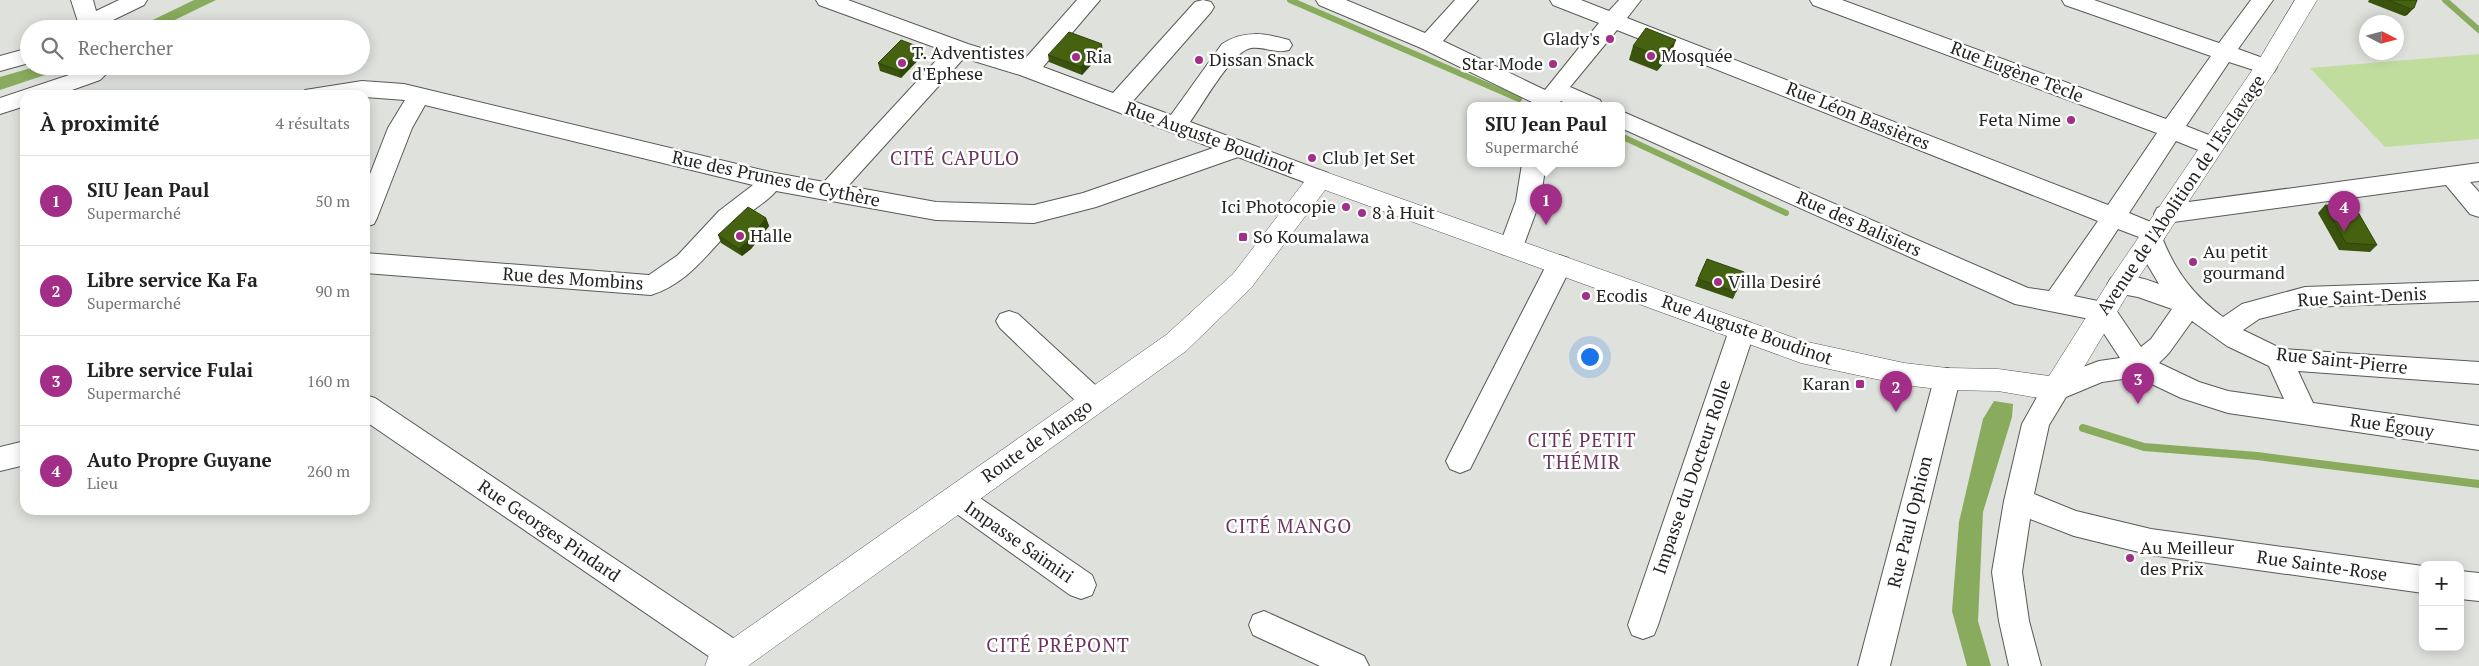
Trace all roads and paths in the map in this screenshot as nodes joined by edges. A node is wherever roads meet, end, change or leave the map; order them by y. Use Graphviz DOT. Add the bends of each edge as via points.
graph roads {
  1 [pos="82,0"];
  2 [pos="136,0"];
  3 [pos="827,0"];
  4 [pos="1089,0"];
  5 [pos="1327,0"];
  6 [pos="1467,0"];
  7 [pos="1561,0"];
  8 [pos="1630,0"];
  9 [pos="1821,0"];
  10 [pos="2074,0"];
  11 [pos="2262,0"];
  12 [pos="2306,0"];
  13 [pos="1204,7"];
  14 [pos="1614,19"];
  15 [pos="87,20"];
  16 [pos="99,20"];
  17 [pos="1430,43"];
  18 [pos="1280,45"];
  19 [pos="960,49"];
  20 [pos="2223,52"];
  21 [pos="20,58"];
  22 [pos="0,64"];
  23 [pos="2266,67"];
  24 [pos="1028,70"];
  25 [pos="92,75"];
  26 [pos="48,90"];
  27 [pos="366,90"];
  28 [pos="419,96"];
  29 [pos="1550,99"];
  30 [pos="20,100"];
  31 [pos="1568,102"];
  32 [pos="1117,104"];
  33 [pos="0,106"];
  34 [pos="1625,121"];
  35 [pos="1175,126"];
  36 [pos="2170,130"];
  37 [pos="2211,146"];
  38 [pos="1236,149"];
  39 [pos="1534,167"];
  40 [pos="2479,172"];
  41 [pos="2450,175"];
  42 [pos="1320,179"];
  43 [pos="770,181"];
  44 [pos="372,182"];
  45 [pos="829,192"];
  46 [pos="2479,208"];
  47 [pos="2115,217"];
  48 [pos="2157,228"];
  49 [pos="1511,247"];
  50 [pos="370,264"];
  51 [pos="1560,265"];
  52 [pos="2120,285"];
  53 [pos="2479,291"];
  54 [pos="2054,303"];
  55 [pos="2189,305"];
  56 [pos="2103,311"];
  57 [pos="1009,321"];
  58 [pos="1742,330"];
  59 [pos="2223,330"];
  60 [pos="2279,359"];
  61 [pos="2139,366"];
  62 [pos="2479,373"];
  63 [pos="1947,379"];
  64 [pos="2056,389"];
  65 [pos="1094,401"];
  66 [pos="370,410"];
  67 [pos="2305,414"];
  68 [pos="2479,438"];
  69 [pos="20,454"];
  70 [pos="0,459"];
  71 [pos="1460,461"];
  72 [pos="957,498"];
  73 [pos="2018,501"];
  74 [pos="2419,579"];
  75 [pos="1081,585"];
  76 [pos="2464,586"];
  77 [pos="2479,588"];
  78 [pos="1642,624"];
  79 [pos="1264,626"];
  80 [pos="727,661"];
  81 [pos="1353,666"];
  82 [pos="1874,666"];
  83 [pos="2025,666"];
  1 -- 15 [label="street"];
  2 -- 16 [label="street"];
  3 -- 19 [label="street, Rue Auguste Boudinot"];
  4 -- 24 [label="street"];
  5 -- 17 [label="street"];
  6 -- 17 [label="street"];
  7 -- 14 [label="street, Rue Léon Bassières"];
  8 -- 14 [label="street"];
  9 -- 36 [label="street, Rue Eugène Tècle"];
  10 -- 20 [label="street"];
  11 -- 20 [label="street"];
  12 -- 23 [label="street, Avenue de l'Abolition de l'Esclavage"];
  13 -- 32 [label="street"];
  14 -- 29 [label="street"];
  14 -- 47 [label="street, Rue Léon Bassières"];
  17 -- 29 [label="street"];
  18 -- 35 [label="street" via="1258,40 1246,41 1230,49"];
  19 -- 24 [label="street, Rue Auguste Boudinot"];
  19 -- 45 [label="street"];
  20 -- 23 [label="street"];
  20 -- 36 [label="street"];
  21 -- 22 [label="street"];
  23 -- 37 [label="street, Avenue de l'Abolition de l'Esclavage"];
  24 -- 32 [label="street, Rue Auguste Boudinot"];
  25 -- 26 [label="street"];
  27 -- 28 [label="street, Rue des Prunes de Cythère" via="397,90"];
  28 -- 43 [label="street, Rue des Prunes de Cythère"];
  28 -- 44 [label="street"];
  29 -- 31 [label="street"];
  30 -- 33 [label="street"];
  32 -- 35 [label="street, Rue Auguste Boudinot"];
  34 -- 54 [label="street, Rue des Balisiers" via="2024,297"];
  35 -- 38 [label="street, Rue Auguste Boudinot"];
  36 -- 37 [label="street, Rue Eugène Tècle"];
  36 -- 47 [label="street"];
  37 -- 48 [label="street, Avenue de l'Abolition de l'Esclavage"];
  38 -- 42 [label="street, Rue Auguste Boudinot"];
  38 -- 45 [label="street, Rue des Prunes de Cythère" via="1087,201 1034,214 936,211"];
  39 -- 49 [label="street" via="1528,201"];
  40 -- 41 [label="street"];
  41 -- 46 [label="street"];
  41 -- 48 [label="street"];
  42 -- 49 [label="street, Rue Auguste Boudinot"];
  42 -- 65 [label="street, Route de Mango" via="1242,282 1176,343"];
  43 -- 45 [label="street, Rue des Prunes de Cythère"];
  43 -- 50 [label="street, Rue des Mombins" via="764,191 738,209 686,262 664,281 651,285"];
  47 -- 48 [label="street, Rue Léon Bassières"];
  47 -- 54 [label="street"];
  48 -- 52 [label="street, Avenue de l'Abolition de l'Esclavage"];
  48 -- 55 [label="street, Rue Saint-Pierre" via="2159,266"];
  49 -- 51 [label="street, Rue Auguste Boudinot"];
  51 -- 58 [label="street, Rue Auguste Boudinot"];
  51 -- 71 [label="street"];
  52 -- 55 [label="street, Rue Saint-Pierre" via="2140,286"];
  52 -- 56 [label="street, Avenue de l'Abolition de l'Esclavage"];
  53 -- 59 [label="street, Rue Saint-Denis" via="2305,297 2251,311"];
  54 -- 56 [label="street, Rue des Balisiers"];
  55 -- 59 [label="street, Rue Saint-Pierre"];
  55 -- 61 [label="street" via="2160,346"];
  56 -- 61 [label="street"];
  56 -- 64 [label="street, Avenue de l'Abolition de l'Esclavage"];
  57 -- 65 [label="street"];
  58 -- 63 [label="street, Rue Auguste Boudinot" via="1801,352 1850,364"];
  58 -- 78 [label="street, Impasse du Docteur Rolle"];
  59 -- 60 [label="street, Rue Saint-Pierre"];
  60 -- 62 [label="street, Rue Saint-Pierre"];
  60 -- 67 [label="street"];
  61 -- 64 [label="street" via="2099,372"];
  61 -- 67 [label="street, Rue Égouy" via="2191,390 2228,402"];
  63 -- 64 [label="street, Rue Auguste Boudinot" via="1998,380"];
  63 -- 82 [label="street, Rue Paul Ophion"];
  64 -- 73 [label="street" via="2036,424"];
  65 -- 72 [label="street, Route de Mango"];
  66 -- 80 [label="street, Rue Georges Pindard"];
  67 -- 68 [label="street, Rue Égouy"];
  69 -- 70 [label="street"];
  72 -- 75 [label="street, Impasse Saïmiri"];
  72 -- 80 [label="street, Route de Mango"];
  73 -- 74 [label="street, Rue Sainte-Rose" via="2074,523 2151,542"];
  73 -- 83 [label="street" via="2008,572 2014,621"];
  76 -- 77 [label="street"];
  79 -- 81 [label="street"];
}
